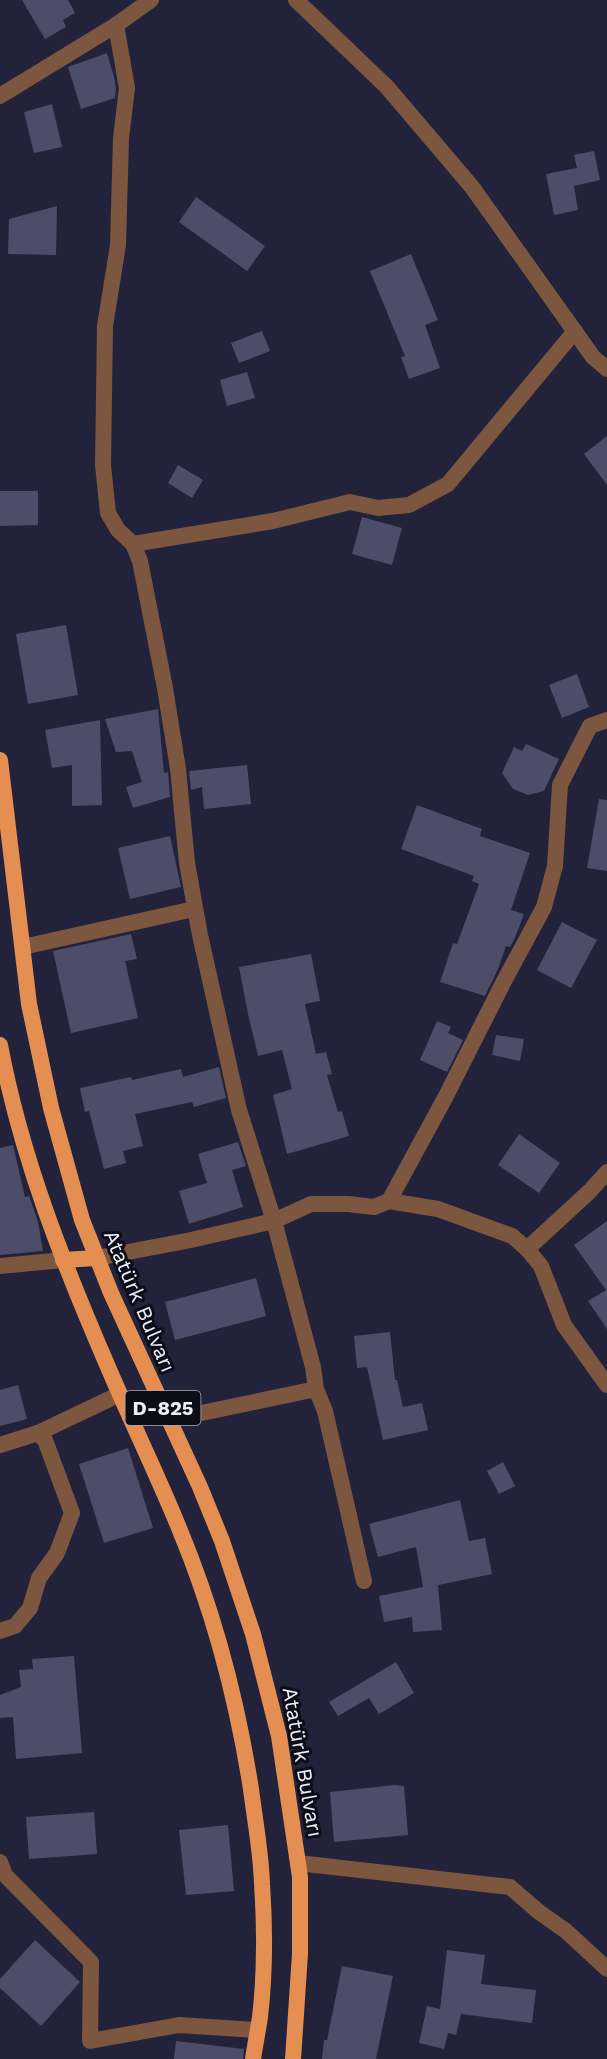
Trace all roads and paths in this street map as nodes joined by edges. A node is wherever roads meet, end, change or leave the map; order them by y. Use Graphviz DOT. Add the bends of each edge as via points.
graph roads {
  1 [pos="151,0"];
  2 [pos="296,0"];
  3 [pos="116,25"];
  4 [pos="0,96"];
  5 [pos="575,331"];
  6 [pos="607,369"];
  7 [pos="133,544"];
  8 [pos="607,720"];
  9 [pos="0,760"];
  10 [pos="194,909"];
  11 [pos="23,947"];
  12 [pos="0,1045"];
  13 [pos="607,1172"];
  14 [pos="389,1201"];
  15 [pos="274,1221"];
  16 [pos="527,1249"];
  17 [pos="97,1258"];
  18 [pos="63,1260"];
  19 [pos="0,1266"];
  20 [pos="607,1385"];
  21 [pos="316,1389"];
  22 [pos="120,1394"];
  23 [pos="168,1420"];
  24 [pos="38,1433"];
  25 [pos="0,1445"];
  26 [pos="364,1581"];
  27 [pos="0,1632"];
  28 [pos="0,1862"];
  29 [pos="298,1863"];
  30 [pos="607,1969"];
  31 [pos="257,2030"];
  32 [pos="254,2059"];
  33 [pos="292,2059"];
  1 -- 3 [label="street"];
  2 -- 5 [label="street" via="403,105 472,187"];
  3 -- 4 [label="street"];
  3 -- 7 [label="street" via="127,88 121,138 118,245 105,326 103,465 108,513"];
  5 -- 6 [label="street"];
  5 -- 7 [label="street" via="448,484 409,505 378,508 350,502 273,521"];
  7 -- 10 [label="street" via="140,561 165,688"];
  8 -- 14 [label="street" via="590,726 560,785 555,866 544,907"];
  9 -- 11 [label="highway, Atatürk Bulvarı / D-825"];
  10 -- 11 [label="street"];
  10 -- 15 [label="street" via="240,1110"];
  11 -- 17 [label="highway, Atatürk Bulvarı / D-825" via="28,1004 51,1108 82,1220"];
  12 -- 18 [label="highway" via="23,1147"];
  13 -- 16 [label="street"];
  14 -- 15 [label="street" via="374,1207 311,1204"];
  14 -- 16 [label="street" via="438,1209 512,1236"];
  15 -- 17 [label="street"];
  15 -- 21 [label="street"];
  16 -- 20 [label="street" via="542,1266 564,1325"];
  17 -- 18 [label="highway"];
  17 -- 23 [label="highway, Atatürk Bulvarı / D-825"];
  18 -- 19 [label="street"];
  18 -- 22 [label="highway, D-825"];
  21 -- 23 [label="street"];
  21 -- 26 [label="street" via="326,1411"];
  22 -- 24 [label="street"];
  22 -- 31 [label="highway, D-825" via="201,1584 243,1742 262,1883 263,1967"];
  23 -- 29 [label="highway, Atatürk Bulvarı / D-825" via="222,1541 250,1623 279,1736"];
  24 -- 25 [label="street"];
  24 -- 27 [label="street" via="45,1440 72,1513 57,1552 39,1578 30,1608 15,1626"];
  28 -- 31 [label="street" via="5,1875 91,1962 90,2042 179,2025"];
  29 -- 30 [label="street" via="510,1887"];
  29 -- 33 [label="highway, Atatürk Bulvarı / D-825" via="300,1954"];
  31 -- 32 [label="highway, D-825"];
}
